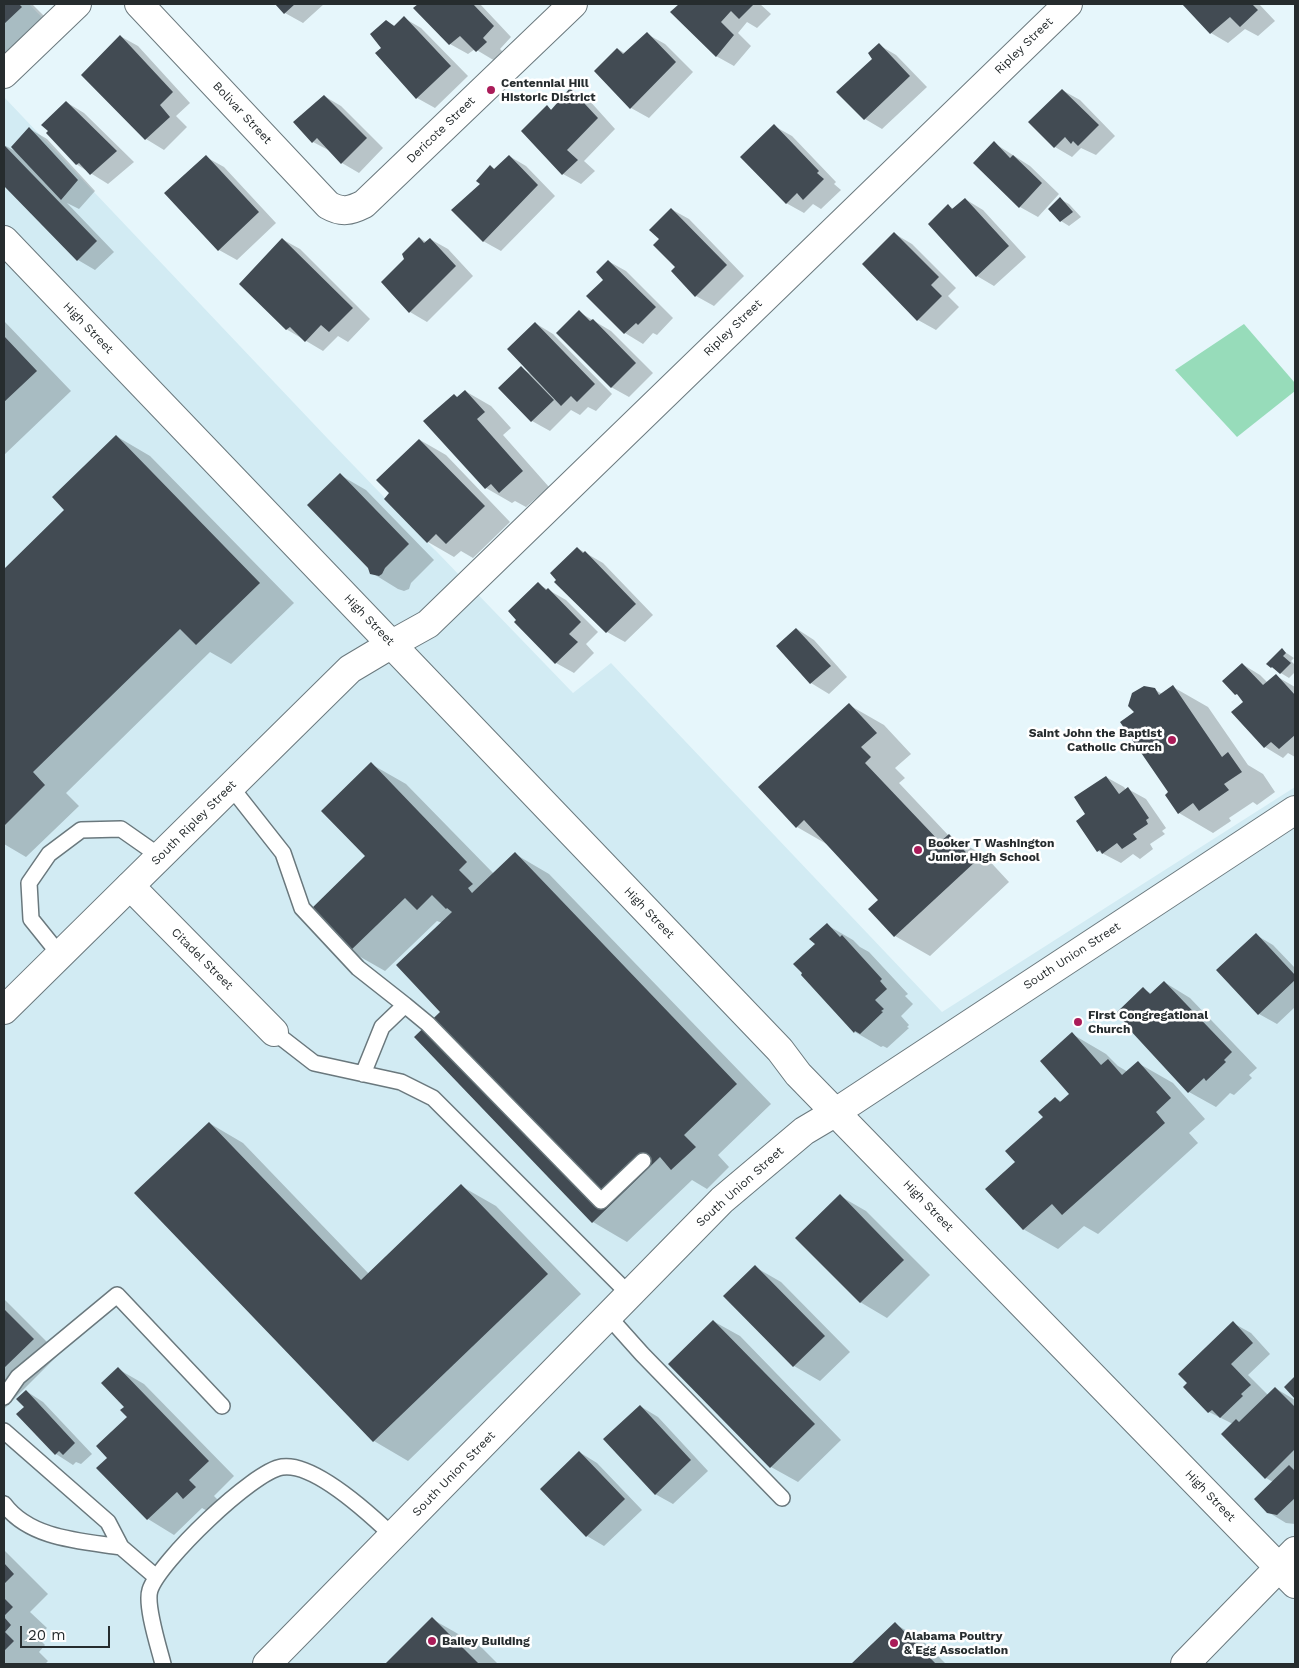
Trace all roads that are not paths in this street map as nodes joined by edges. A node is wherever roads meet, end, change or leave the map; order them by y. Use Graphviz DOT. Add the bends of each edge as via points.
graph roads {
  1 [pos="77,4"];
  2 [pos="139,4"];
  3 [pos="573,4"];
  4 [pos="1068,4"];
  5 [pos="4,74"];
  6 [pos="351,211"];
  7 [pos="4,240"];
  8 [pos="392,644"];
  9 [pos="230,787"];
  10 [pos="1295,810"];
  11 [pos="161,857"];
  12 [pos="130,886"];
  13 [pos="60,955"];
  14 [pos="405,1006"];
  15 [pos="4,1010"];
  16 [pos="274,1032"];
  17 [pos="363,1074"];
  18 [pos="836,1112"];
  19 [pos="643,1161"];
  20 [pos="630,1295"];
  21 [pos="608,1316"];
  22 [pos="4,1397"];
  23 [pos="222,1406"];
  24 [pos="4,1431"];
  25 [pos="782,1498"];
  26 [pos="4,1504"];
  27 [pos="393,1536"];
  28 [pos="121,1547"];
  29 [pos="1290,1568"];
  30 [pos="156,1577"];
  31 [pos="163,1664"];
  32 [pos="267,1664"];
  33 [pos="1185,1664"];
  1 -- 5 [label="main road"];
  2 -- 6 [label="main road, Bolivar Street" via="328,205"];
  3 -- 6 [label="main road, Dericote Street" via="364,204"];
  4 -- 8 [label="main road, Ripley Street" via="428,624"];
  7 -- 8 [label="main road, High Street"];
  8 -- 9 [label="main road, South Ripley Street" via="350,669"];
  8 -- 18 [label="main road, High Street"];
  9 -- 11 [label="main road, South Ripley Street"];
  9 -- 14 [label="lane" via="283,852 302,908 358,968"];
  10 -- 18 [label="main road, South Union Street"];
  11 -- 12 [label="main road, South Ripley Street"];
  11 -- 13 [label="lane" via="121,829 80,830 49,854 29,884 32,919"];
  12 -- 13 [label="main road, South Ripley Street"];
  12 -- 16 [label="main road, Citadel Street"];
  13 -- 15 [label="main road, South Ripley Street"];
  14 -- 17 [label="lane" via="382,1027"];
  14 -- 19 [label="lane" via="428,1024 602,1201"];
  16 -- 17 [label="lane" via="314,1063"];
  17 -- 20 [label="lane" via="401,1082 433,1098"];
  18 -- 20 [label="main road, South Union Street" via="804,1131 722,1200"];
  18 -- 29 [label="main road, High Street"];
  20 -- 21 [label="main road, South Union Street"];
  21 -- 25 [label="lane"];
  21 -- 27 [label="main road, South Union Street"];
  22 -- 23 [label="lane" via="18,1377 117,1295"];
  24 -- 28 [label="lane" via="108,1522"];
  26 -- 28 [label="lane" via="24,1522 54,1536"];
  27 -- 30 [label="lane" via="348,1496 301,1469 282,1467 238,1493 173,1556"];
  27 -- 32 [label="main road, South Union Street"];
  28 -- 30 [label="lane"];
  29 -- 33 [label="main road"];
  30 -- 31 [label="lane" via="149,1592 150,1611"];
}
